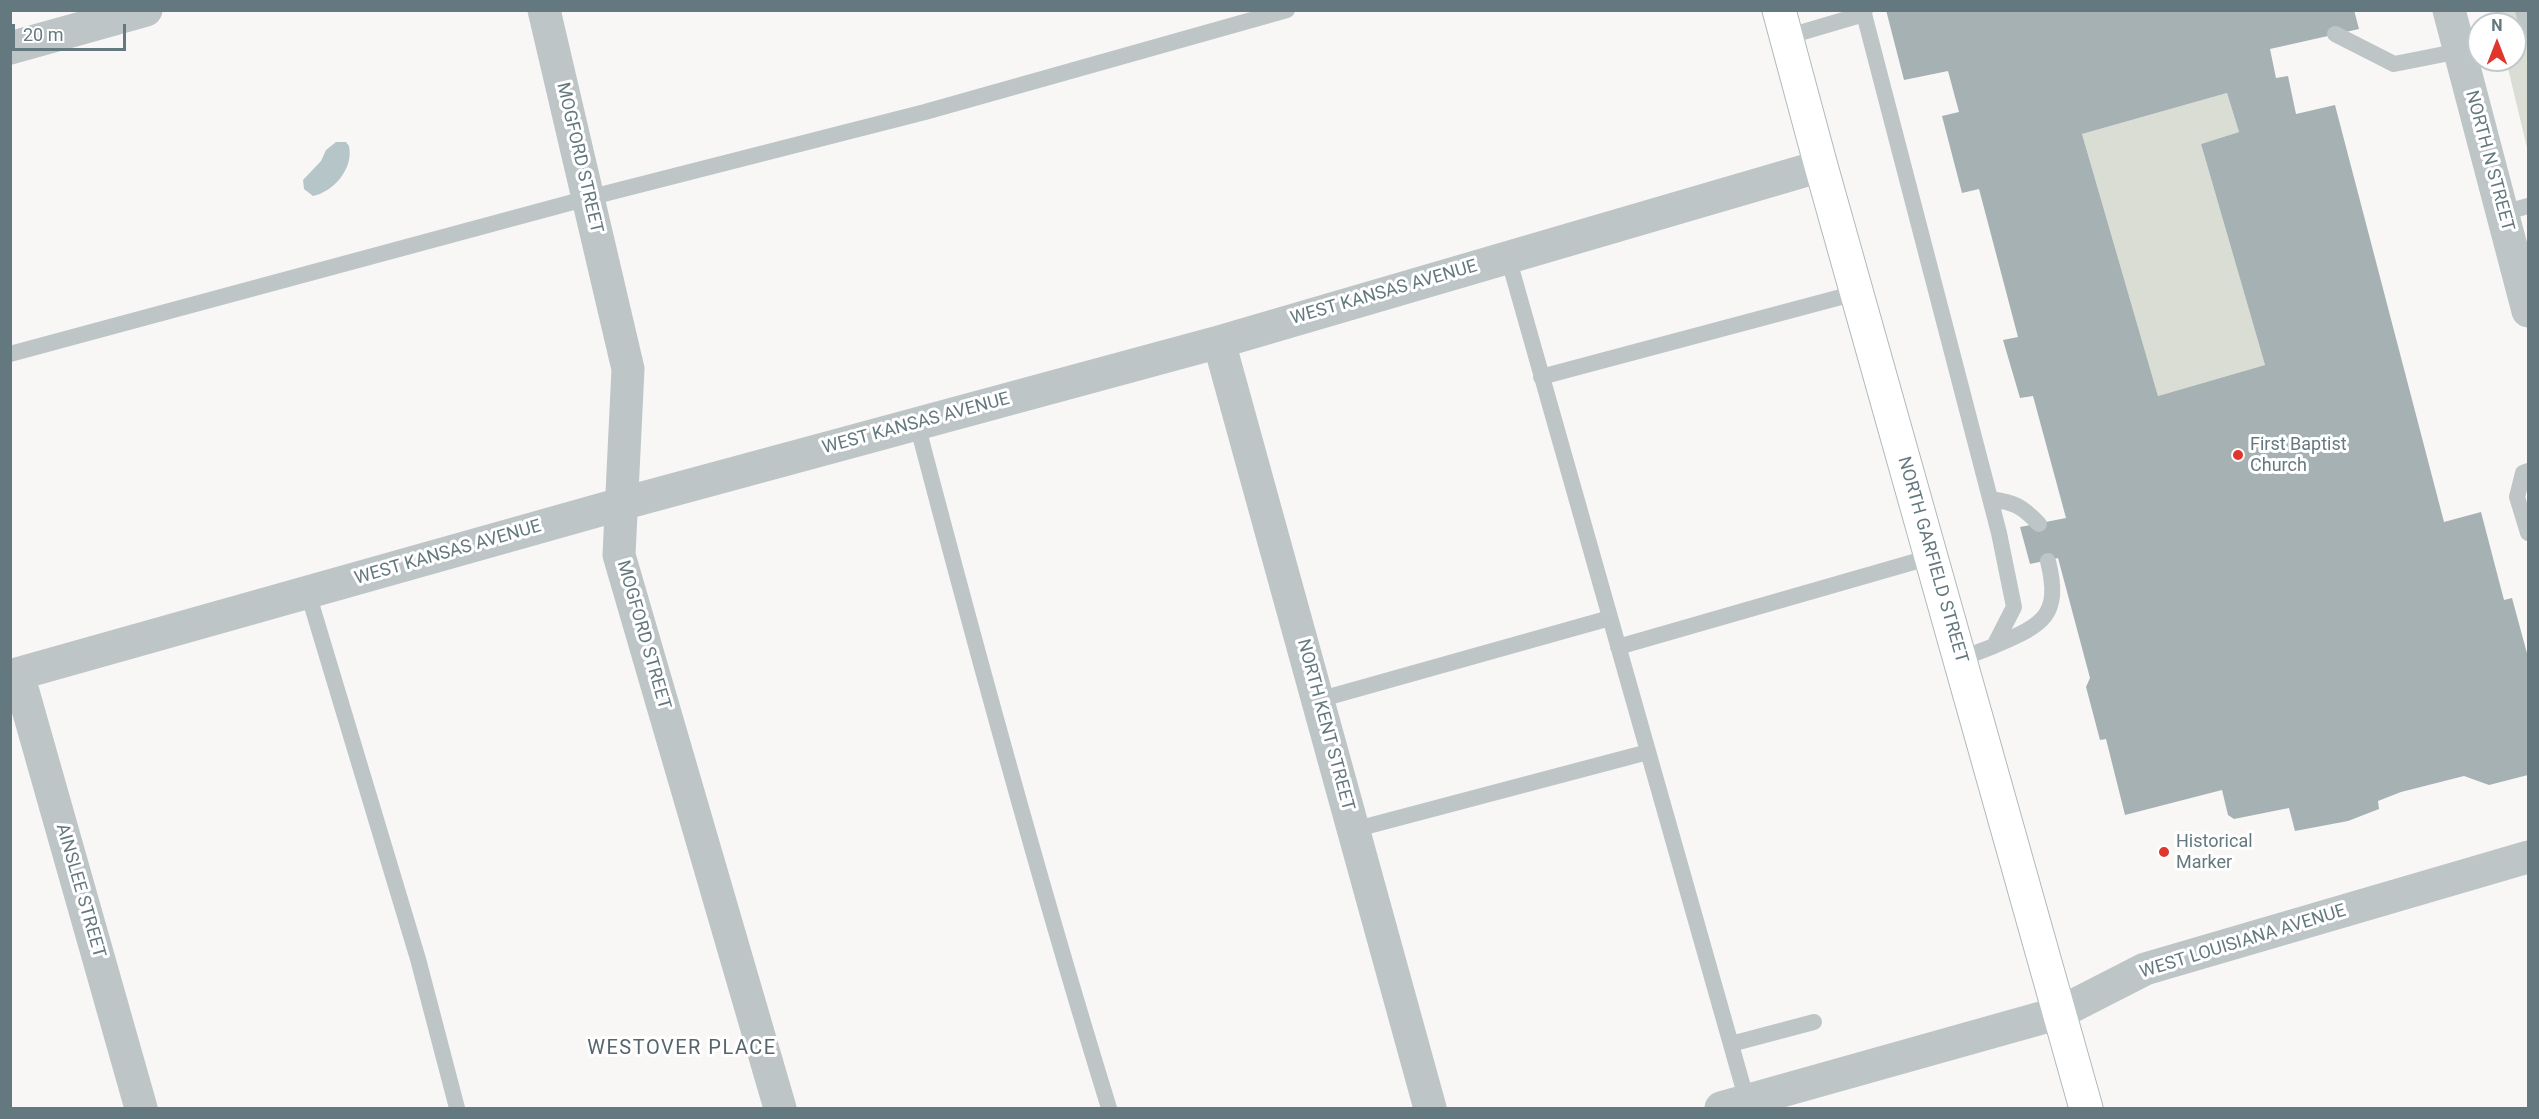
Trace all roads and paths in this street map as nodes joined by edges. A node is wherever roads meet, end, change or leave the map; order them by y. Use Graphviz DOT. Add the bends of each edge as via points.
graph roads {
  1 [pos="146,10"];
  2 [pos="544,10"];
  3 [pos="1287,10"];
  4 [pos="2449,10"];
  5 [pos="2523,10"];
  6 [pos="1864,12"];
  7 [pos="1783,24"];
  8 [pos="2529,30"];
  9 [pos="2335,34"];
  10 [pos="10,48"];
  11 [pos="2460,51"];
  12 [pos="1821,166"];
  13 [pos="588,198"];
  14 [pos="2516,210"];
  15 [pos="1508,257"];
  16 [pos="1856,292"];
  17 [pos="2529,311"];
  18 [pos="1219,342"];
  19 [pos="10,354"];
  20 [pos="1541,377"];
  21 [pos="917,424"];
  22 [pos="2529,471"];
  23 [pos="1990,499"];
  24 [pos="621,504"];
  25 [pos="2039,524"];
  26 [pos="2529,533"];
  27 [pos="1931,557"];
  28 [pos="2048,561"];
  29 [pos="308,593"];
  30 [pos="1610,618"];
  31 [pos="1994,646"];
  32 [pos="1618,647"];
  33 [pos="1960,659"];
  34 [pos="14,675"];
  35 [pos="1318,700"];
  36 [pos="1648,752"];
  37 [pos="1353,830"];
  38 [pos="2529,857"];
  39 [pos="2059,1013"];
  40 [pos="1814,1022"];
  41 [pos="1731,1044"];
  42 [pos="1734,1105"];
  43 [pos="141,1108"];
  44 [pos="457,1108"];
  45 [pos="780,1108"];
  46 [pos="1109,1108"];
  47 [pos="1431,1108"];
  48 [pos="2086,1108"];
  1 -- 10 [label="street"];
  2 -- 13 [label="street, MOGFORD STREET"];
  3 -- 13 [label="lane" via="926,112"];
  4 -- 11 [label="street, NORTH N STREET"];
  5 -- 8 [label="lane"];
  6 -- 7 [label="lane"];
  6 -- 23 [label="lane"];
  7 -- 12 [label="main road, NORTH GARFIELD STREET"];
  9 -- 11 [label="lane" via="2394,64"];
  11 -- 14 [label="street, NORTH N STREET"];
  12 -- 15 [label="street, WEST KANSAS AVENUE"];
  12 -- 16 [label="main road, NORTH GARFIELD STREET"];
  13 -- 19 [label="lane"];
  13 -- 24 [label="street, MOGFORD STREET" via="628,369"];
  14 -- 17 [label="street, NORTH N STREET"];
  15 -- 18 [label="street, WEST KANSAS AVENUE"];
  15 -- 20 [label="lane"];
  16 -- 20 [label="lane"];
  16 -- 27 [label="main road, NORTH GARFIELD STREET"];
  18 -- 21 [label="street, WEST KANSAS AVENUE"];
  18 -- 35 [label="street, NORTH KENT STREET"];
  20 -- 30 [label="lane"];
  21 -- 24 [label="street, WEST KANSAS AVENUE"];
  21 -- 46 [label="lane" via="995,716"];
  22 -- 26 [label="lane" via="2523,473 2517,497"];
  23 -- 25 [label="lane" via="2024,508"];
  23 -- 31 [label="lane" via="2014,607"];
  24 -- 29 [label="street, WEST KANSAS AVENUE"];
  24 -- 45 [label="street, MOGFORD STREET" via="619,555"];
  27 -- 32 [label="lane"];
  27 -- 33 [label="main road, NORTH GARFIELD STREET"];
  28 -- 31 [label="lane" via="2053,583 2050,606 2035,628"];
  29 -- 34 [label="street, WEST KANSAS AVENUE"];
  29 -- 44 [label="lane" via="418,959"];
  30 -- 32 [label="lane"];
  30 -- 35 [label="lane"];
  31 -- 33 [label="lane"];
  32 -- 36 [label="lane"];
  33 -- 39 [label="main road, NORTH GARFIELD STREET"];
  34 -- 43 [label="street, AINSLEE STREET"];
  35 -- 37 [label="street, NORTH KENT STREET"];
  36 -- 37 [label="lane"];
  36 -- 41 [label="lane"];
  37 -- 47 [label="street, NORTH KENT STREET"];
  38 -- 39 [label="street, WEST LOUISIANA AVENUE" via="2145,969"];
  39 -- 42 [label="street, WEST LOUISIANA AVENUE"];
  39 -- 48 [label="main road, NORTH GARFIELD STREET"];
  40 -- 41 [label="lane"];
  41 -- 42 [label="lane"];
}
